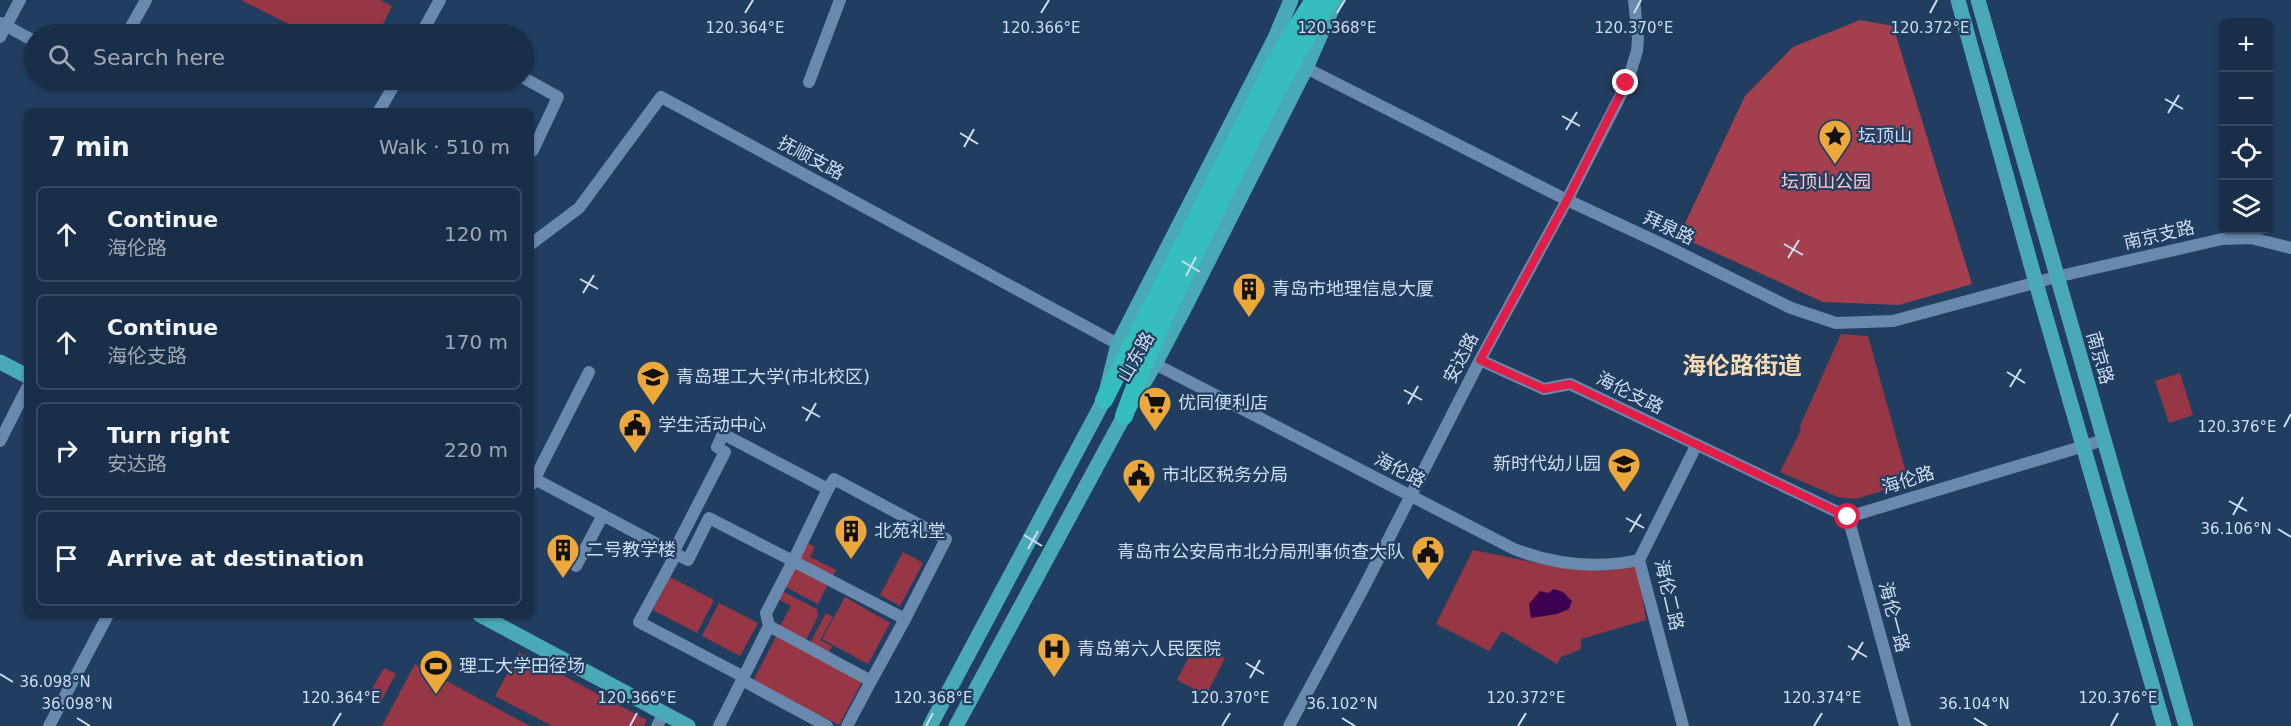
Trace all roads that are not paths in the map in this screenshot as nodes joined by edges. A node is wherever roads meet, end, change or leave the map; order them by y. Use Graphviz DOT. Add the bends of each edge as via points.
graph roads {
  1 [pos="20,0"];
  2 [pos="146,0"];
  3 [pos="440,0"];
  4 [pos="840,0"];
  5 [pos="1291,0"];
  6 [pos="1314,0"];
  7 [pos="1634,0"];
  8 [pos="1958,0"];
  9 [pos="1978,0"];
  10 [pos="1334,2"];
  11 [pos="3,24"];
  12 [pos="133,24"];
  13 [pos="427,24"];
  14 [pos="24,36"];
  15 [pos="0,37"];
  16 [pos="1306,69"];
  17 [pos="810,82"];
  18 [pos="534,84"];
  19 [pos="392,90"];
  20 [pos="382,108"];
  21 [pos="534,148"];
  22 [pos="1567,200"];
  23 [pos="534,242"];
  24 [pos="2291,248"];
  25 [pos="2056,278"];
  26 [pos="2036,283"];
  27 [pos="1164,300"];
  28 [pos="1118,344"];
  29 [pos="1480,360"];
  30 [pos="0,362"];
  31 [pos="1155,364"];
  32 [pos="589,372"];
  33 [pos="24,374"];
  34 [pos="24,394"];
  35 [pos="1104,400"];
  36 [pos="1124,416"];
  37 [pos="2104,440"];
  38 [pos="0,441"];
  39 [pos="1696,446"];
  40 [pos="2083,446"];
  41 [pos="534,476"];
  42 [pos="534,481"];
  43 [pos="828,489"];
  44 [pos="1411,497"];
  45 [pos="603,515"];
  46 [pos="1848,517"];
  47 [pos="675,553"];
  48 [pos="1639,560"];
  49 [pos="793,561"];
  50 [pos="576,566"];
  51 [pos="106,618"];
  52 [pos="485,618"];
  53 [pos="905,619"];
  54 [pos="769,626"];
  55 [pos="743,679"];
  56 [pos="871,681"];
  57 [pos="661,719"];
  58 [pos="49,726"];
  59 [pos="688,726"];
  60 [pos="719,726"];
  61 [pos="827,726"];
  62 [pos="848,726"];
  63 [pos="930,726"];
  64 [pos="956,726"];
  65 [pos="1289,726"];
  66 [pos="1683,726"];
  67 [pos="1905,726"];
  68 [pos="2164,726"];
  69 [pos="2186,726"];
  1 -- 11 [label="street"];
  2 -- 12 [label="street"];
  3 -- 13 [label="street"];
  4 -- 17 [label="street"];
  5 -- 28 [label="main road, 山东路"];
  6 -- 27 [label="highway" via="1265,83"];
  7 -- 22 [label="street, 安达路" via="1638,39 1634,64"];
  8 -- 26 [label="main road"];
  9 -- 25 [label="main road, 南京路"];
  10 -- 16 [label="main road, 山东路"];
  10 -- 27 [label="highway" via="1300,46"];
  11 -- 14 [label="street"];
  11 -- 15 [label="street"];
  16 -- 22 [label="street, 拜泉路"];
  16 -- 31 [label="main road, 山东路"];
  18 -- 21 [label="street" via="558,97"];
  19 -- 20 [label="street"];
  22 -- 26 [label="street, 拜泉路" via="1791,308 1836,323 1893,321"];
  22 -- 29 [label="street, 安达路"];
  23 -- 28 [label="street, 抚顺支路" via="579,208 662,97"];
  24 -- 25 [label="street, 南京支路" via="2251,238 2222,239"];
  25 -- 26 [label="street, 南京支路"];
  25 -- 37 [label="main road, 南京路"];
  26 -- 40 [label="main road"];
  27 -- 35 [label="highway"];
  27 -- 36 [label="highway"];
  28 -- 35 [label="main road, 山东路"];
  29 -- 39 [label="street, 海伦支路" via="1544,389 1570,384"];
  29 -- 44 [label="street, 安达路"];
  30 -- 33 [label="main road"];
  31 -- 36 [label="main road, 山东路"];
  31 -- 44 [label="street, 海伦路"];
  32 -- 41 [label="street"];
  34 -- 38 [label="street"];
  35 -- 63 [label="main road, 山东路"];
  36 -- 64 [label="main road, 山东路"];
  37 -- 40 [label="street, 海伦路"];
  37 -- 69 [label="main road, 南京路"];
  39 -- 46 [label="street"];
  39 -- 48 [label="street, 海伦二路"];
  40 -- 46 [label="street, 海伦路"];
  40 -- 68 [label="main road"];
  42 -- 45 [label="street"];
  43 -- 47 [label="street" via="723,434 717,447 725,452"];
  43 -- 49 [label="street"];
  43 -- 53 [label="street" via="834,479 946,538"];
  44 -- 48 [label="street, 海伦路" via="1514,549 1540,557 1573,565 1601,566"];
  44 -- 65 [label="street, 安达路"];
  45 -- 47 [label="street"];
  45 -- 50 [label="street"];
  46 -- 67 [label="street, 海伦一路"];
  47 -- 49 [label="street" via="688,560 709,518"];
  47 -- 55 [label="street" via="639,622"];
  48 -- 66 [label="street, 海伦二路"];
  49 -- 53 [label="street"];
  49 -- 54 [label="street" via="766,613"];
  51 -- 58 [label="street"];
  52 -- 57 [label="main road"];
  53 -- 56 [label="street"];
  54 -- 55 [label="street"];
  54 -- 56 [label="street"];
  55 -- 60 [label="street"];
  55 -- 61 [label="street"];
  56 -- 62 [label="street"];
  57 -- 59 [label="main road"];
}
